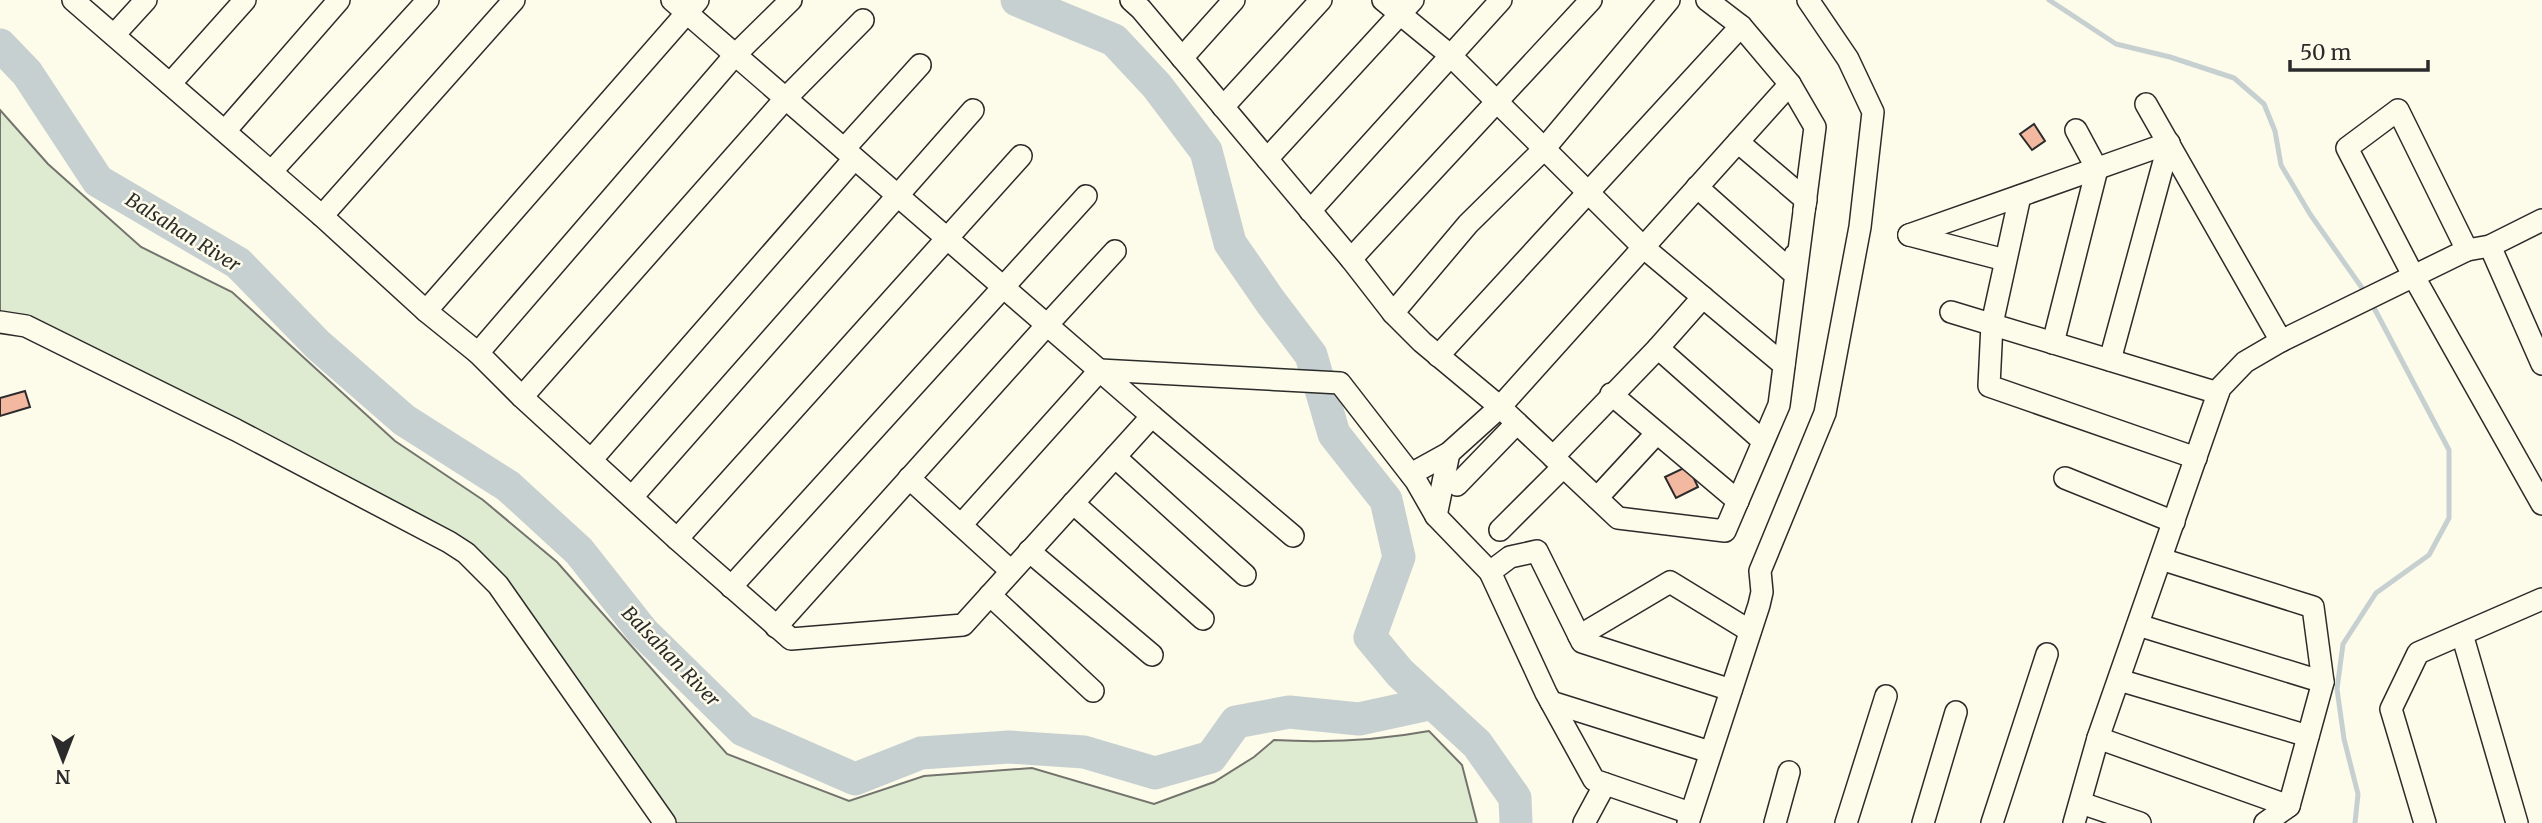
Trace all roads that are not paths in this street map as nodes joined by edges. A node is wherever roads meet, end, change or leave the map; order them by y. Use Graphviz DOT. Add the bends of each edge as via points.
graph roads {
  1 [pos="73,0"];
  2 [pos="146,0"];
  3 [pos="245,0"];
  4 [pos="339,0"];
  5 [pos="428,0"];
  6 [pos="791,0"];
  7 [pos="1234,0"];
  8 [pos="1321,0"];
  9 [pos="1383,0"];
  10 [pos="1501,0"];
  11 [pos="1591,0"];
  12 [pos="1669,0"];
  13 [pos="1707,0"];
  14 [pos="1808,0"];
  15 [pos="1141,3"];
  16 [pos="504,4"];
  17 [pos="685,4"];
  18 [pos="1407,7"];
  19 [pos="863,20"];
  20 [pos="1741,26"];
  21 [pos="114,35"];
  22 [pos="735,55"];
  23 [pos="1450,55"];
  24 [pos="1182,58"];
  25 [pos="920,65"];
  26 [pos="170,84"];
  27 [pos="1790,84"];
  28 [pos="785,99"];
  29 [pos="1497,102"];
  30 [pos="2146,104"];
  31 [pos="1223,107"];
  32 [pos="973,110"];
  33 [pos="2076,130"];
  34 [pos="225,131"];
  35 [pos="1738,142"];
  36 [pos="2169,143"];
  37 [pos="1544,149"];
  38 [pos="849,154"];
  39 [pos="1021,156"];
  40 [pos="1267,159"];
  41 [pos="2097,169"];
  42 [pos="271,172"];
  43 [pos="1697,187"];
  44 [pos="1588,192"];
  45 [pos="897,196"];
  46 [pos="1086,196"];
  47 [pos="2020,196"];
  48 [pos="1806,200"];
  49 [pos="1310,211"];
  50 [pos="321,216"];
  51 [pos="2542,219"];
  52 [pos="948,240"];
  53 [pos="2490,246"];
  54 [pos="1643,247"];
  55 [pos="2467,250"];
  56 [pos="1115,251"];
  57 [pos="1351,259"];
  58 [pos="2005,260"];
  59 [pos="2414,277"];
  60 [pos="1003,286"];
  61 [pos="1703,297"];
  62 [pos="426,311"];
  63 [pos="1951,312"];
  64 [pos="1393,313"];
  65 [pos="0,322"];
  66 [pos="1992,324"];
  67 [pos="1047,325"];
  68 [pos="2281,341"];
  69 [pos="2053,343"];
  70 [pos="1658,348"];
  71 [pos="478,353"];
  72 [pos="1438,356"];
  73 [pos="2110,360"];
  74 [pos="2542,364"];
  75 [pos="1784,365"];
  76 [pos="1100,370"];
  77 [pos="2218,393"];
  78 [pos="1612,394"];
  79 [pos="522,397"];
  80 [pos="1500,407"];
  81 [pos="1152,416"];
  82 [pos="1517,423"];
  83 [pos="1656,434"];
  84 [pos="1763,441"];
  85 [pos="1449,453"];
  86 [pos="1115,457"];
  87 [pos="2196,458"];
  88 [pos="592,460"];
  89 [pos="1558,462"];
  90 [pos="1411,474"];
  91 [pos="909,478"];
  92 [pos="2065,478"];
  93 [pos="1457,485"];
  94 [pos="632,497"];
  95 [pos="1597,498"];
  96 [pos="1738,500"];
  97 [pos="1073,503"];
  98 [pos="2542,504"];
  99 [pos="1436,516"];
  100 [pos="2174,522"];
  101 [pos="961,525"];
  102 [pos="1500,530"];
  103 [pos="1293,536"];
  104 [pos="677,539"];
  105 [pos="1029,551"];
  106 [pos="2161,559"];
  107 [pos="1011,571"];
  108 [pos="1490,572"];
  109 [pos="1244,575"];
  110 [pos="731,587"];
  111 [pos="990,595"];
  112 [pos="2541,603"];
  113 [pos="1203,619"];
  114 [pos="2137,625"];
  115 [pos="776,626"];
  116 [pos="1750,631"];
  117 [pos="2462,634"];
  118 [pos="1579,636"];
  119 [pos="2047,654"];
  120 [pos="1152,655"];
  121 [pos="2119,680"];
  122 [pos="2323,682"];
  123 [pos="1731,690"];
  124 [pos="1093,691"];
  125 [pos="1886,696"];
  126 [pos="1551,702"];
  127 [pos="1956,712"];
  128 [pos="2308,736"];
  129 [pos="2098,738"];
  130 [pos="1710,752"];
  131 [pos="1789,772"];
  132 [pos="1605,784"];
  133 [pos="2288,806"];
  134 [pos="2077,813"];
  135 [pos="1689,818"];
  136 [pos="665,823"];
  137 [pos="1584,823"];
  138 [pos="1775,823"];
  139 [pos="1846,823"];
  140 [pos="1923,823"];
  141 [pos="1992,823"];
  142 [pos="2140,823"];
  143 [pos="2265,823"];
  144 [pos="2425,823"];
  145 [pos="2517,823"];
  1 -- 21 [label="street"];
  2 -- 21 [label="street"];
  3 -- 26 [label="street"];
  4 -- 34 [label="street"];
  5 -- 42 [label="street"];
  6 -- 22 [label="street"];
  7 -- 24 [label="street"];
  8 -- 31 [label="street"];
  9 -- 18 [label="street"];
  10 -- 23 [label="street"];
  11 -- 29 [label="street"];
  12 -- 37 [label="street"];
  13 -- 20 [label="street"];
  14 -- 116 [label="street" via="1848,59 1874,112 1860,227 1825,413 1760,571 1762,592"];
  15 -- 24 [label="street"];
  16 -- 50 [label="street"];
  17 -- 22 [label="street"];
  17 -- 62 [label="street"];
  18 -- 23 [label="street"];
  18 -- 40 [label="street"];
  19 -- 28 [label="street"];
  20 -- 27 [label="street"];
  20 -- 44 [label="street"];
  21 -- 26 [label="street"];
  22 -- 28 [label="street"];
  22 -- 71 [label="street"];
  23 -- 29 [label="street"];
  23 -- 49 [label="street"];
  24 -- 31 [label="street"];
  25 -- 38 [label="street"];
  26 -- 34 [label="street"];
  27 -- 35 [label="street"];
  27 -- 48 [label="street" via="1815,127"];
  28 -- 38 [label="street"];
  28 -- 79 [label="street"];
  29 -- 37 [label="street"];
  29 -- 57 [label="street"];
  30 -- 36 [label="street"];
  31 -- 40 [label="street"];
  32 -- 45 [label="street"];
  33 -- 41 [label="street"];
  34 -- 42 [label="street"];
  35 -- 43 [label="street"];
  35 -- 48 [label="street"];
  36 -- 41 [label="street"];
  36 -- 68 [label="street"];
  36 -- 73 [label="street"];
  37 -- 44 [label="street"];
  37 -- 64 [label="street" via="1468,224"];
  38 -- 45 [label="street"];
  38 -- 88 [label="street"];
  39 -- 52 [label="street"];
  40 -- 49 [label="street"];
  41 -- 47 [label="street"];
  41 -- 69 [label="street"];
  42 -- 50 [label="street"];
  43 -- 48 [label="street" via="1791,271"];
  43 -- 54 [label="street"];
  44 -- 54 [label="street"];
  44 -- 72 [label="street"];
  45 -- 52 [label="street"];
  45 -- 94 [label="street"];
  46 -- 60 [label="street"];
  47 -- 58 [label="street"];
  47 -- 58 [label="street" via="1909,235"];
  48 -- 75 [label="street"];
  49 -- 57 [label="street"];
  50 -- 62 [label="street"];
  51 -- 53 [label="street"];
  52 -- 60 [label="street"];
  52 -- 104 [label="street"];
  53 -- 55 [label="street"];
  53 -- 74 [label="street"];
  54 -- 61 [label="street"];
  54 -- 80 [label="street"];
  55 -- 59 [label="street"];
  55 -- 59 [label="street" via="2398,110 2347,148"];
  56 -- 67 [label="street"];
  57 -- 64 [label="street"];
  58 -- 66 [label="street"];
  59 -- 68 [label="street"];
  59 -- 98 [label="street"];
  60 -- 67 [label="street"];
  60 -- 110 [label="street"];
  61 -- 70 [label="street"];
  61 -- 75 [label="street"];
  62 -- 71 [label="street"];
  63 -- 66 [label="street"];
  64 -- 72 [label="street"];
  65 -- 136 [label="street" via="26,326 236,430 466,554 498,585"];
  66 -- 69 [label="street"];
  66 -- 87 [label="street" via="1989,386"];
  67 -- 76 [label="street"];
  67 -- 91 [label="street"];
  68 -- 77 [label="street" via="2245,362"];
  69 -- 73 [label="street"];
  70 -- 78 [label="street"];
  70 -- 84 [label="street"];
  71 -- 79 [label="street"];
  72 -- 80 [label="street"];
  73 -- 77 [label="street"];
  75 -- 84 [label="street" via="1779,405"];
  76 -- 81 [label="street"];
  76 -- 90 [label="street" via="1340,383"];
  76 -- 101 [label="street"];
  77 -- 87 [label="street"];
  78 -- 83 [label="street"];
  78 -- 89 [label="street"];
  79 -- 88 [label="street"];
  80 -- 82 [label="street"];
  80 -- 85 [label="street"];
  81 -- 86 [label="street"];
  81 -- 103 [label="street"];
  82 -- 89 [label="street"];
  82 -- 93 [label="street"];
  83 -- 95 [label="street"];
  83 -- 96 [label="street"];
  84 -- 96 [label="street"];
  85 -- 90 [label="street"];
  85 -- 99 [label="street"];
  86 -- 97 [label="street"];
  86 -- 109 [label="street"];
  87 -- 100 [label="street"];
  88 -- 94 [label="street"];
  89 -- 95 [label="street"];
  89 -- 102 [label="street"];
  90 -- 99 [label="street"];
  91 -- 101 [label="street"];
  91 -- 115 [label="street"];
  92 -- 100 [label="street"];
  94 -- 104 [label="street"];
  95 -- 96 [label="street" via="1618,518 1724,531"];
  97 -- 105 [label="street"];
  97 -- 113 [label="street"];
  99 -- 108 [label="street"];
  100 -- 106 [label="street"];
  101 -- 107 [label="street"];
  104 -- 110 [label="street"];
  105 -- 107 [label="street"];
  105 -- 120 [label="street"];
  106 -- 114 [label="street"];
  106 -- 122 [label="street" via="2313,607"];
  107 -- 111 [label="street"];
  108 -- 118 [label="street" via="1510,557 1537,551"];
  108 -- 126 [label="street"];
  110 -- 115 [label="street"];
  111 -- 115 [label="street" via="963,625 791,639"];
  111 -- 124 [label="street"];
  112 -- 117 [label="street"];
  114 -- 121 [label="street"];
  114 -- 122 [label="street"];
  116 -- 118 [label="street" via="1670,582"];
  116 -- 123 [label="street"];
  117 -- 144 [label="street" via="2418,653 2391,709"];
  117 -- 145 [label="street"];
  118 -- 123 [label="street" via="1582,642"];
  119 -- 141 [label="street"];
  121 -- 128 [label="street"];
  121 -- 129 [label="street"];
  122 -- 128 [label="street"];
  123 -- 130 [label="street"];
  125 -- 139 [label="street"];
  126 -- 130 [label="street"];
  126 -- 132 [label="street" via="1594,780"];
  127 -- 140 [label="street"];
  128 -- 133 [label="street"];
  129 -- 133 [label="street"];
  129 -- 134 [label="street"];
  130 -- 135 [label="street"];
  131 -- 138 [label="street"];
  132 -- 135 [label="street"];
  132 -- 137 [label="street"];
  133 -- 143 [label="street"];
  134 -- 142 [label="street"];
}
